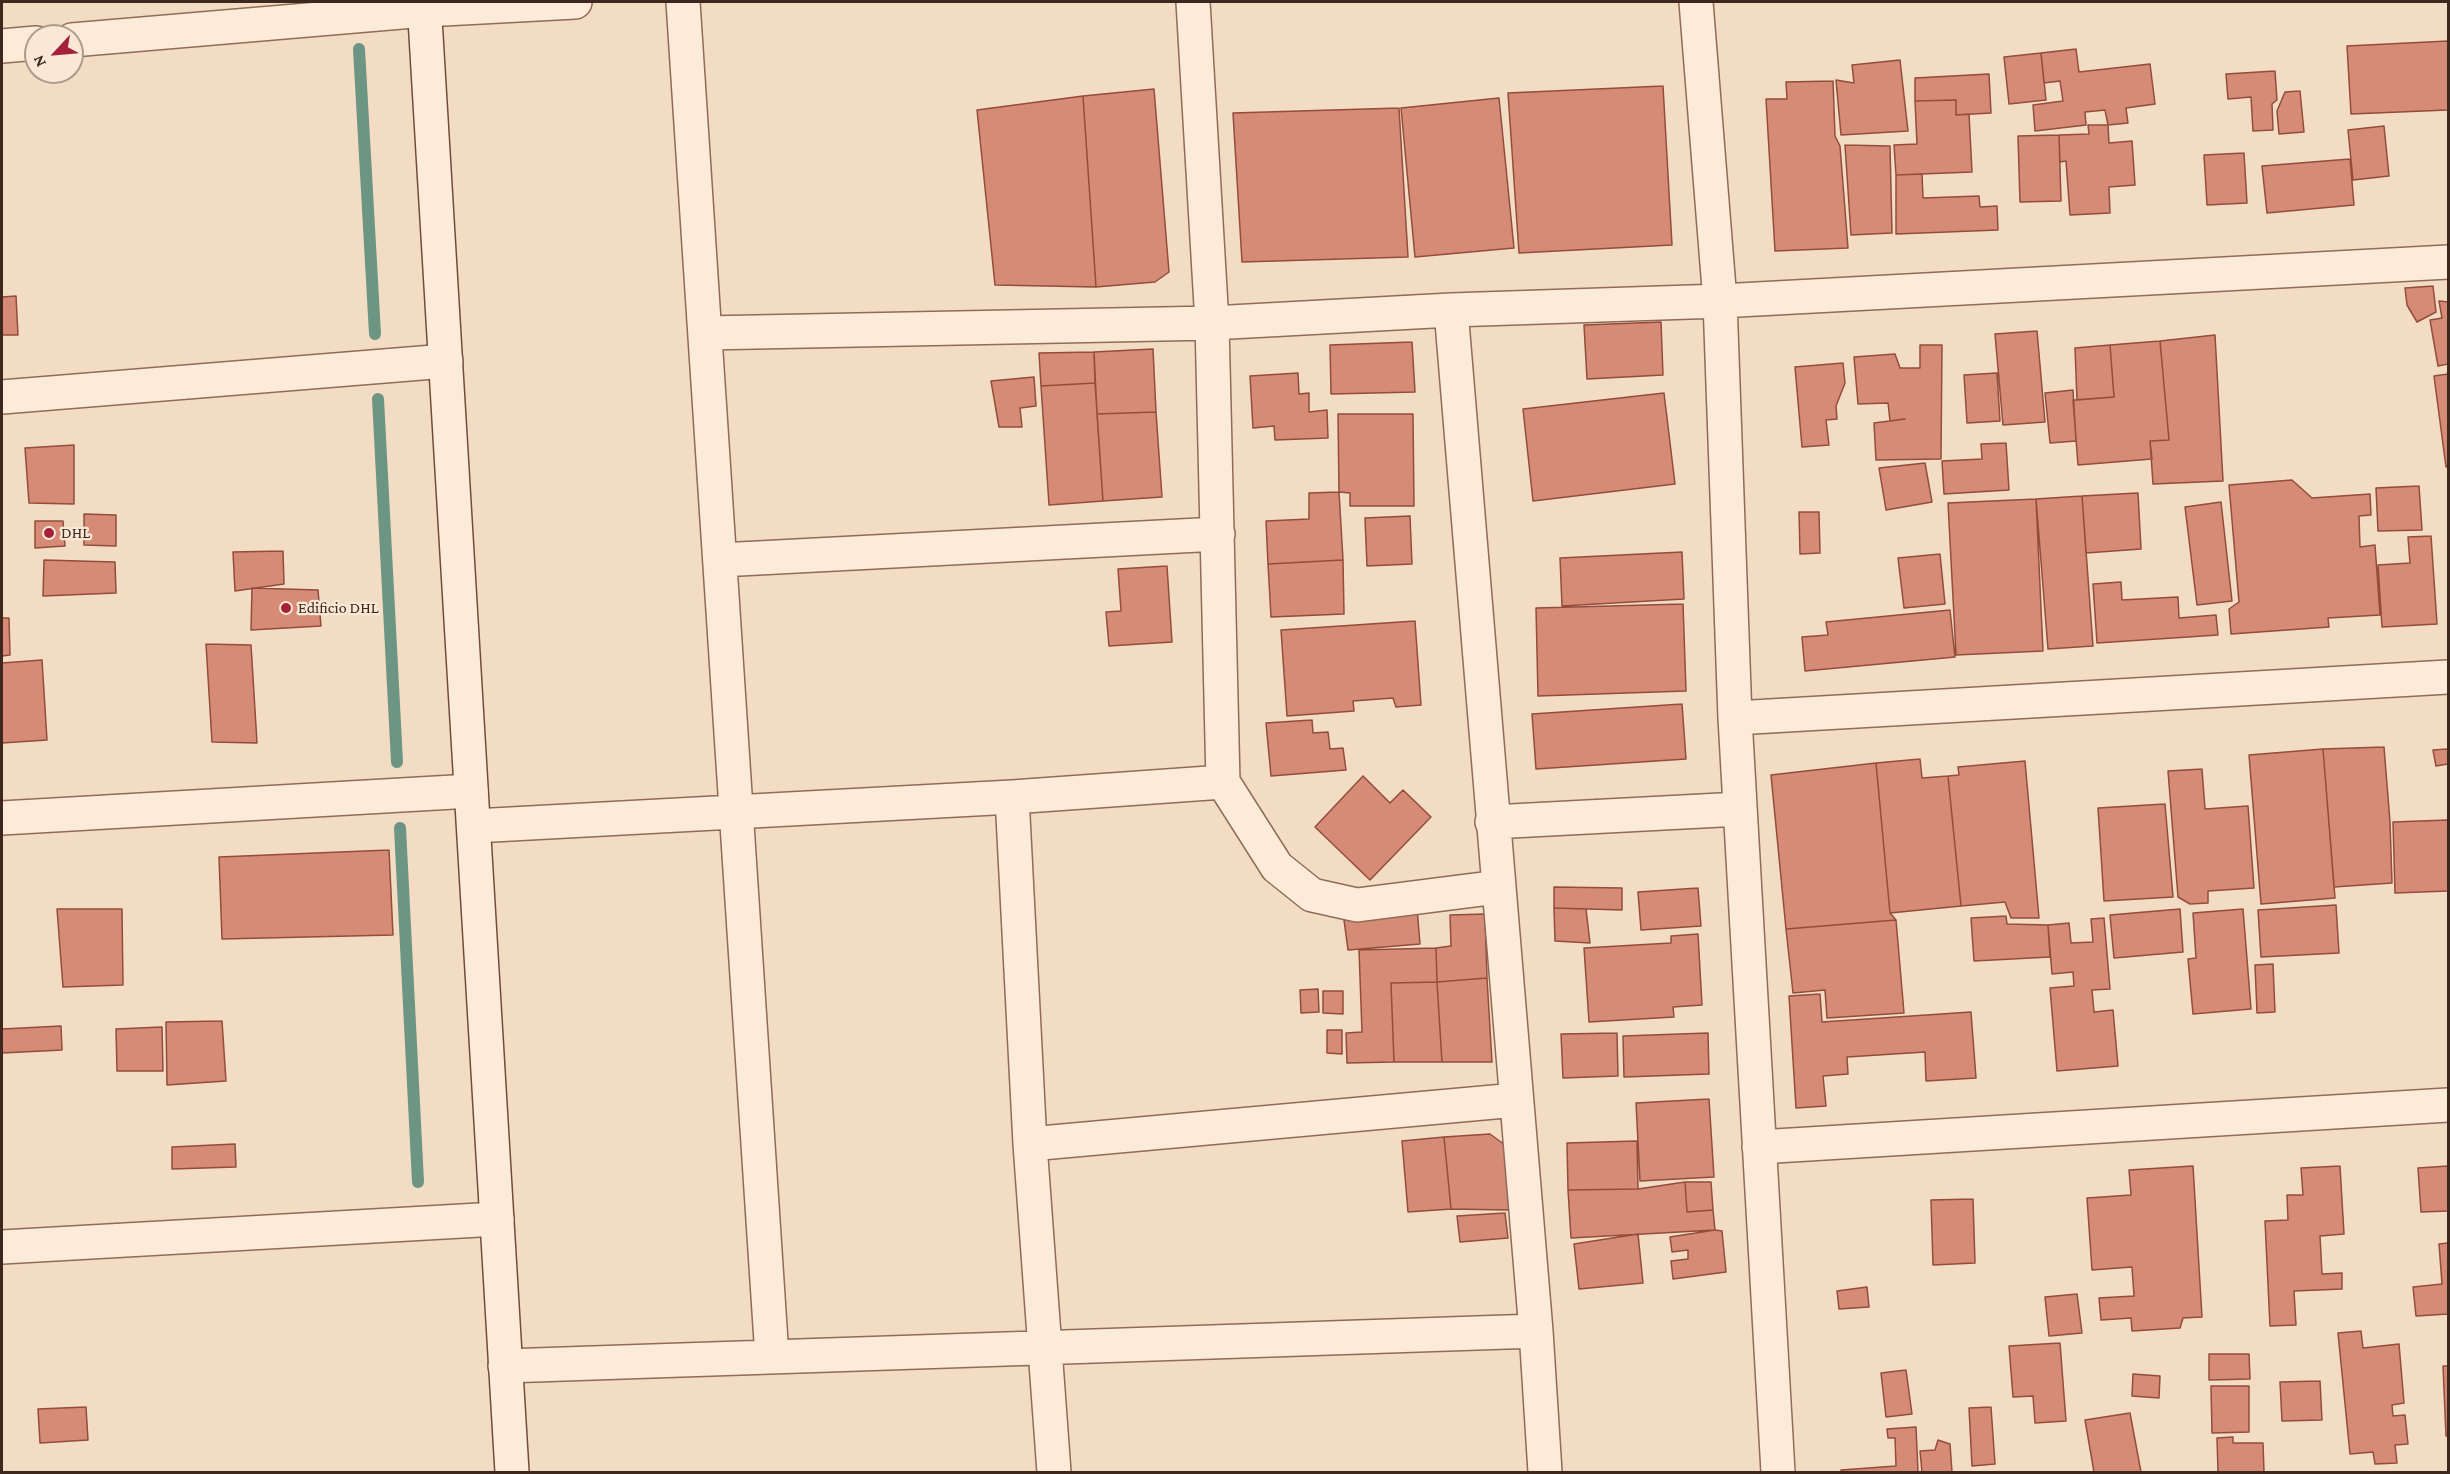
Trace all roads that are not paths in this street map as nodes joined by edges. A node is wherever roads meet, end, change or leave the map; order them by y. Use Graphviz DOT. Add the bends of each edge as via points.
graph roads {
  1 [pos="575,2"];
  2 [pos="683,2"];
  3 [pos="1193,2"];
  4 [pos="1696,2"];
  5 [pos="425,6"];
  6 [pos="84,39"];
  7 [pos="24,44"];
  8 [pos="2,46"];
  9 [pos="2448,262"];
  10 [pos="1720,301"];
  11 [pos="1451,310"];
  12 [pos="1212,323"];
  13 [pos="705,333"];
  14 [pos="446,361"];
  15 [pos="2,397"];
  16 [pos="1218,534"];
  17 [pos="720,560"];
  18 [pos="2448,677"];
  19 [pos="1735,718"];
  20 [pos="1223,782"];
  21 [pos="471,792"];
  22 [pos="1012,797"];
  23 [pos="1740,809"];
  24 [pos="737,813"];
  25 [pos="2,818"];
  26 [pos="1492,822"];
  27 [pos="474,826"];
  28 [pos="1498,886"];
  29 [pos="1516,1100"];
  30 [pos="2448,1105"];
  31 [pos="1030,1144"];
  32 [pos="1759,1147"];
  33 [pos="497,1219"];
  34 [pos="2,1247"];
  35 [pos="1536,1331"];
  36 [pos="1046,1348"];
  37 [pos="772,1357"];
  38 [pos="505,1365"];
  39 [pos="512,1473"];
  40 [pos="1054,1473"];
  41 [pos="1545,1473"];
  42 [pos="1778,1473"];
  1 -- 5 [label="street"];
  2 -- 13 [label="street"];
  3 -- 12 [label="street"];
  4 -- 10 [label="street"];
  5 -- 6 [label="street"];
  5 -- 14 [label="street"];
  7 -- 8 [label="street"];
  9 -- 10 [label="street"];
  10 -- 11 [label="street"];
  10 -- 19 [label="street"];
  11 -- 12 [label="street"];
  11 -- 26 [label="street"];
  12 -- 13 [label="street"];
  12 -- 16 [label="street"];
  13 -- 17 [label="street"];
  14 -- 15 [label="street"];
  14 -- 21 [label="street"];
  16 -- 17 [label="street"];
  16 -- 20 [label="street"];
  17 -- 24 [label="street"];
  18 -- 19 [label="street"];
  19 -- 23 [label="street"];
  20 -- 22 [label="street"];
  20 -- 28 [label="street" via="1277,867 1312,895 1357,905"];
  21 -- 25 [label="street"];
  21 -- 27 [label="street"];
  22 -- 24 [label="street"];
  22 -- 31 [label="street"];
  23 -- 26 [label="street"];
  23 -- 32 [label="street"];
  24 -- 27 [label="street"];
  24 -- 37 [label="street"];
  26 -- 28 [label="street"];
  27 -- 33 [label="street"];
  28 -- 29 [label="street"];
  29 -- 31 [label="street"];
  29 -- 35 [label="street"];
  30 -- 32 [label="street"];
  31 -- 36 [label="street"];
  32 -- 42 [label="street"];
  33 -- 34 [label="street"];
  33 -- 38 [label="street"];
  35 -- 36 [label="street"];
  35 -- 41 [label="street"];
  36 -- 37 [label="street"];
  36 -- 40 [label="street"];
  37 -- 38 [label="street"];
  38 -- 39 [label="street"];
}
